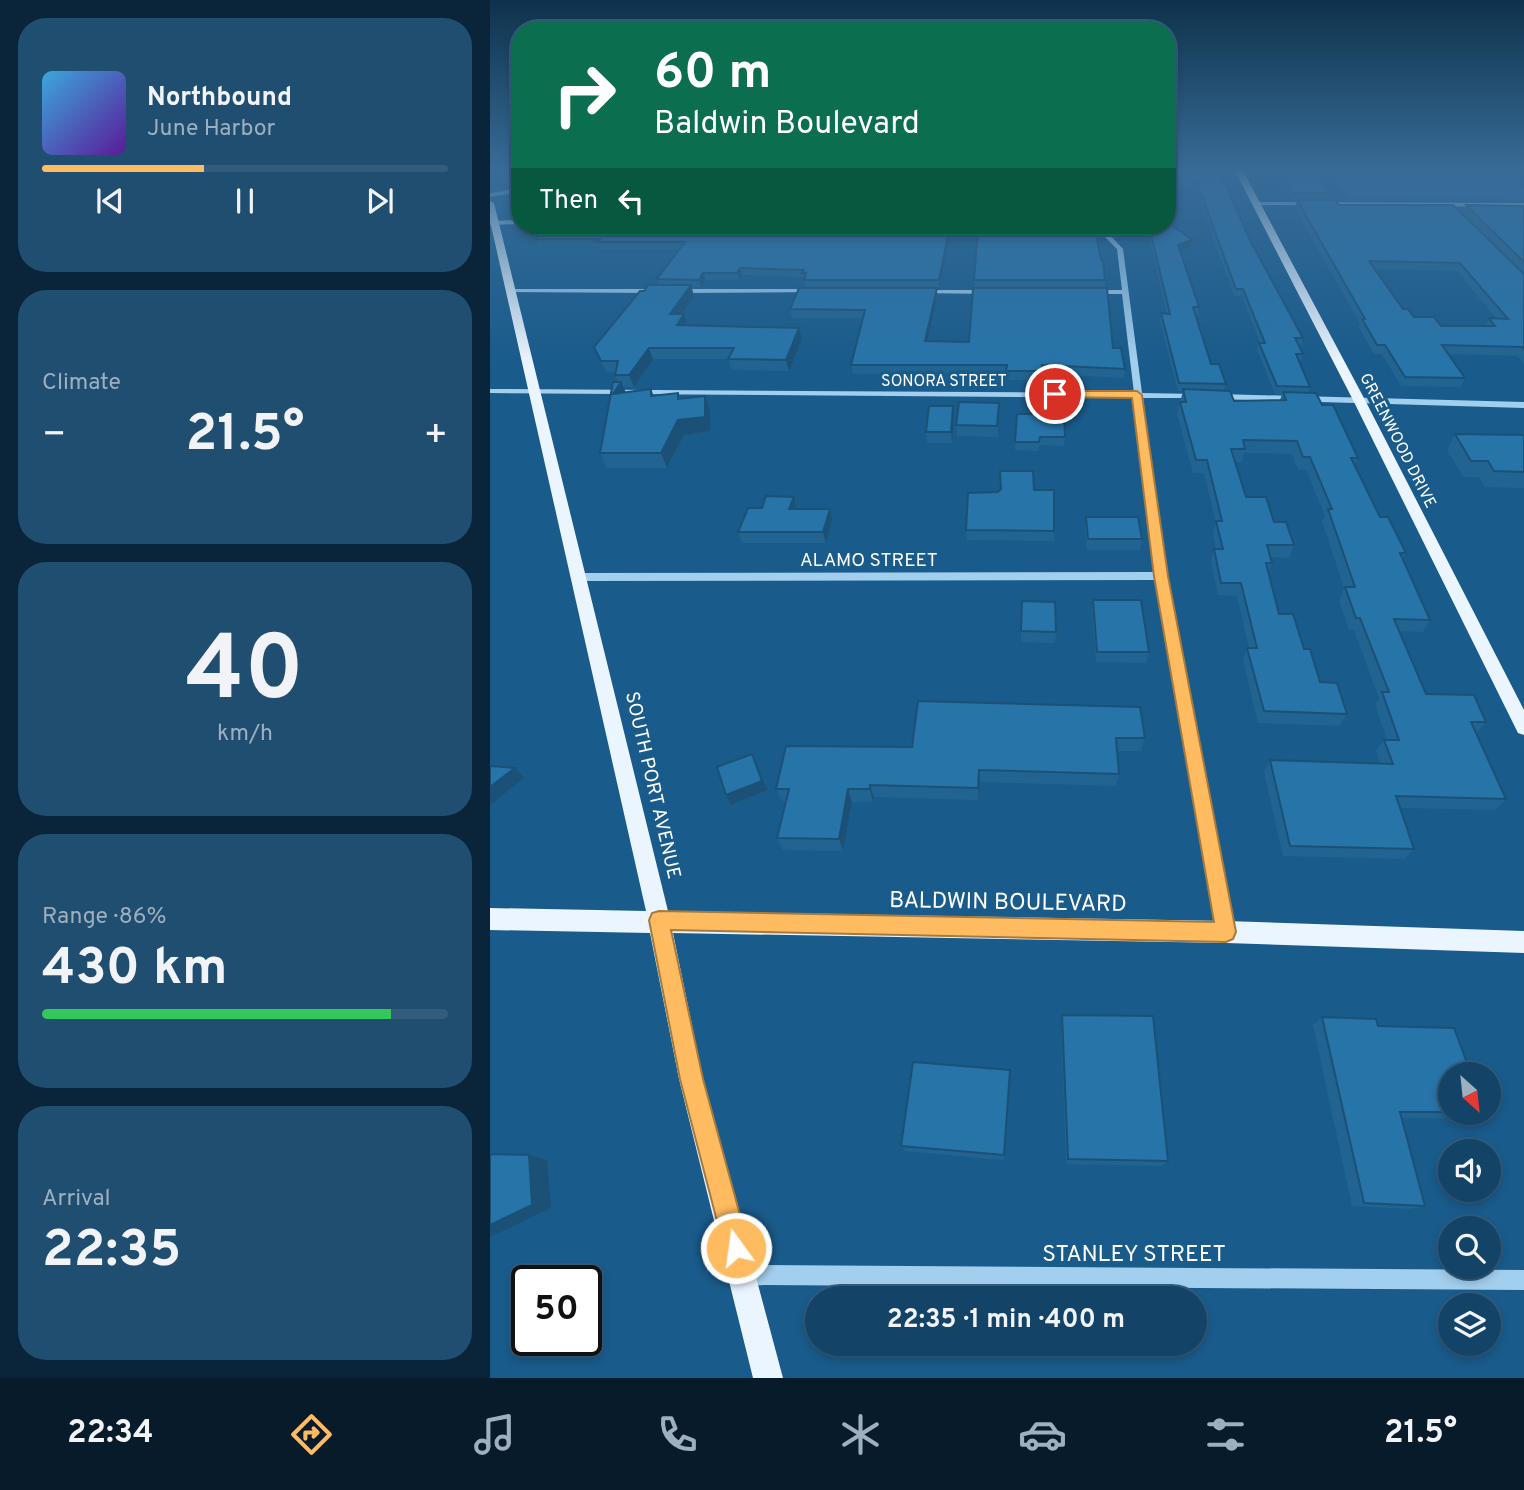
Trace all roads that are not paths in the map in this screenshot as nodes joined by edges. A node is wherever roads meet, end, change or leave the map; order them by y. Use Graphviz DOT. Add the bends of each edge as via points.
graph roads {
  1 [pos="495,233"];
  2 [pos="1270,233"];
  3 [pos="1107,235"];
  4 [pos="511,291"];
  5 [pos="818,292"];
  6 [pos="916,292"];
  7 [pos="1000,292"];
  8 [pos="1084,292"];
  9 [pos="1126,292"];
  10 [pos="490,391"];
  11 [pos="535,393"];
  12 [pos="1137,395"];
  13 [pos="1359,400"];
  14 [pos="1524,405"];
  15 [pos="1161,576"];
  16 [pos="578,578"];
  17 [pos="1524,729"];
  18 [pos="490,919"];
  19 [pos="659,920"];
  20 [pos="1226,932"];
  21 [pos="1524,942"];
  22 [pos="743,1275"];
  23 [pos="1524,1280"];
  24 [pos="768,1378"];
  1 -- 4 [label="main road, SOUTH PORT AVENUE"];
  2 -- 13 [label="main road, GREENWOOD DRIVE"];
  3 -- 9 [label="street" via="1120,248"];
  4 -- 5 [label="street"];
  4 -- 11 [label="main road, SOUTH PORT AVENUE"];
  6 -- 7 [label="street"];
  8 -- 9 [label="street"];
  9 -- 12 [label="street"];
  10 -- 11 [label="street, SONORA STREET"];
  11 -- 12 [label="street, SONORA STREET"];
  11 -- 16 [label="main road, SOUTH PORT AVENUE"];
  12 -- 13 [label="street, SONORA STREET"];
  12 -- 15 [label="street"];
  13 -- 14 [label="street, SONORA STREET"];
  13 -- 17 [label="main road, GREENWOOD DRIVE"];
  15 -- 16 [label="street, ALAMO STREET"];
  15 -- 20 [label="street"];
  16 -- 19 [label="main road, SOUTH PORT AVENUE"];
  18 -- 19 [label="main road, BALDWIN BOULEVARD"];
  19 -- 20 [label="main road, BALDWIN BOULEVARD"];
  19 -- 22 [label="main road, SOUTH PORT AVENUE" via="691,1079"];
  20 -- 21 [label="main road, BALDWIN BOULEVARD"];
  22 -- 23 [label="street, STANLEY STREET"];
  22 -- 24 [label="main road, SOUTH PORT AVENUE"];
}
